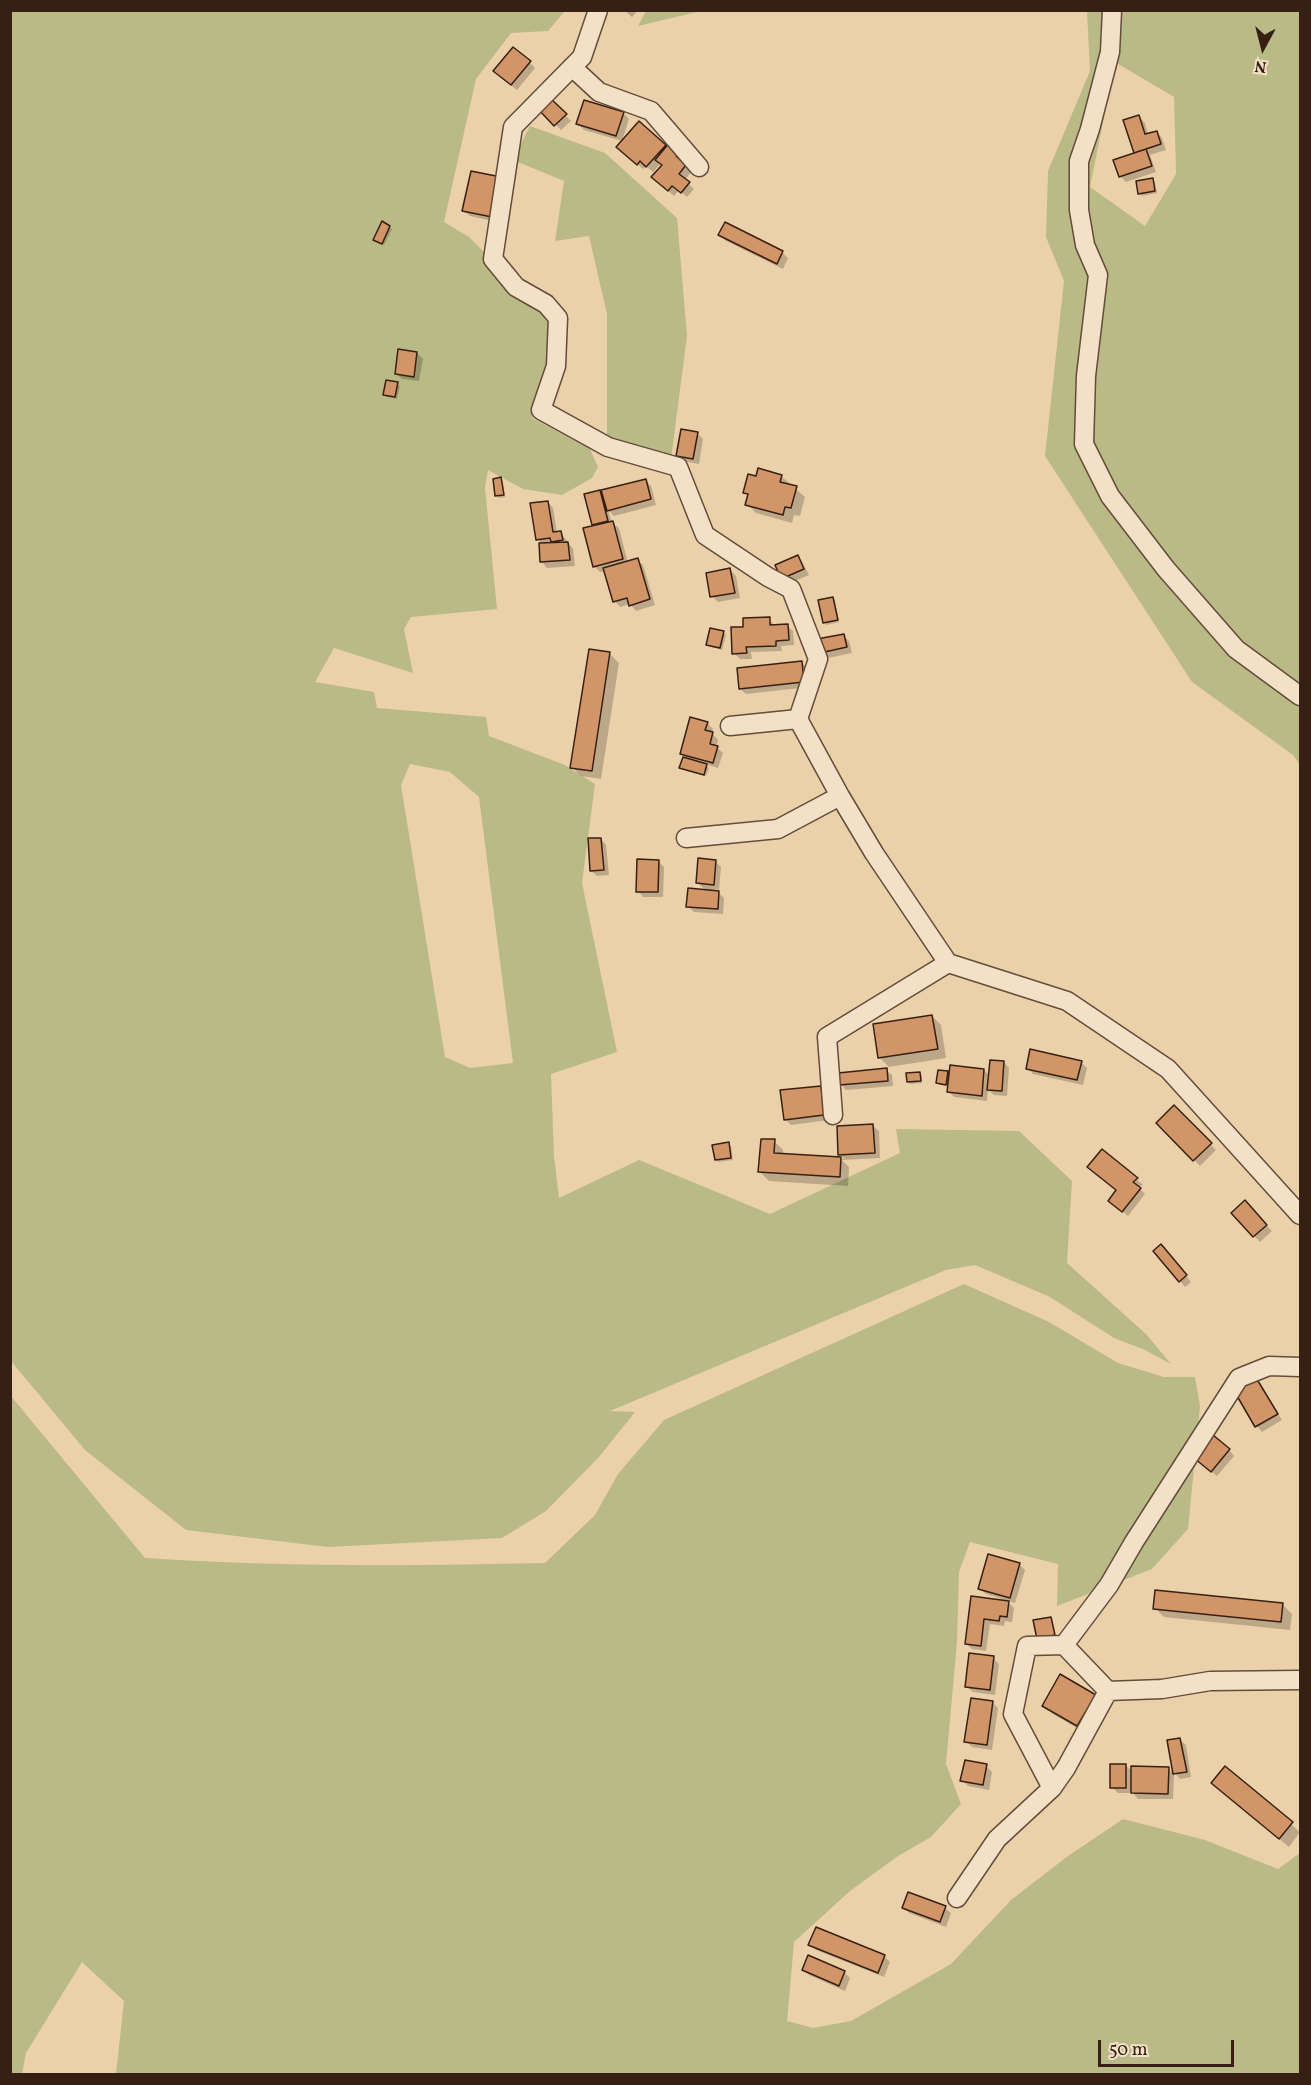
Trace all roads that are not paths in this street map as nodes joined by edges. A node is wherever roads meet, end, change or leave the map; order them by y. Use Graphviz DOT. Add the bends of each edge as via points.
graph roads {
  1 [pos="598,10"];
  2 [pos="1112,10"];
  3 [pos="572,67"];
  4 [pos="699,167"];
  5 [pos="1300,696"];
  6 [pos="798,719"];
  7 [pos="730,726"];
  8 [pos="840,796"];
  9 [pos="686,838"];
  10 [pos="948,963"];
  11 [pos="833,1114"];
  12 [pos="1300,1215"];
  13 [pos="1300,1367"];
  14 [pos="1064,1645"];
  15 [pos="1300,1680"];
  16 [pos="1108,1690"];
  17 [pos="1052,1788"];
  18 [pos="957,1898"];
  1 -- 3 [label="street" via="582,57"];
  2 -- 5 [label="street" via="1110,52 1079,161 1079,210 1085,245 1098,275 1086,376 1084,444 1110,496 1166,569 1236,649"];
  3 -- 4 [label="street" via="599,92 651,111"];
  3 -- 6 [label="street" via="513,127 493,259 516,287 546,304 558,318 556,366 541,410 608,447 678,467 705,535 791,589 818,659"];
  6 -- 7 [label="street"];
  6 -- 8 [label="street"];
  8 -- 9 [label="street" via="778,829"];
  8 -- 10 [label="street"];
  10 -- 11 [label="street" via="827,1037"];
  10 -- 12 [label="street" via="1067,1001 1168,1069"];
  13 -- 14 [label="street" via="1269,1366 1239,1378 1109,1585"];
  14 -- 16 [label="street"];
  14 -- 17 [label="street" via="1027,1646 1013,1714"];
  15 -- 16 [label="street" via="1210,1681 1162,1689"];
  16 -- 17 [label="street"];
  17 -- 18 [label="street" via="997,1839"];
}
